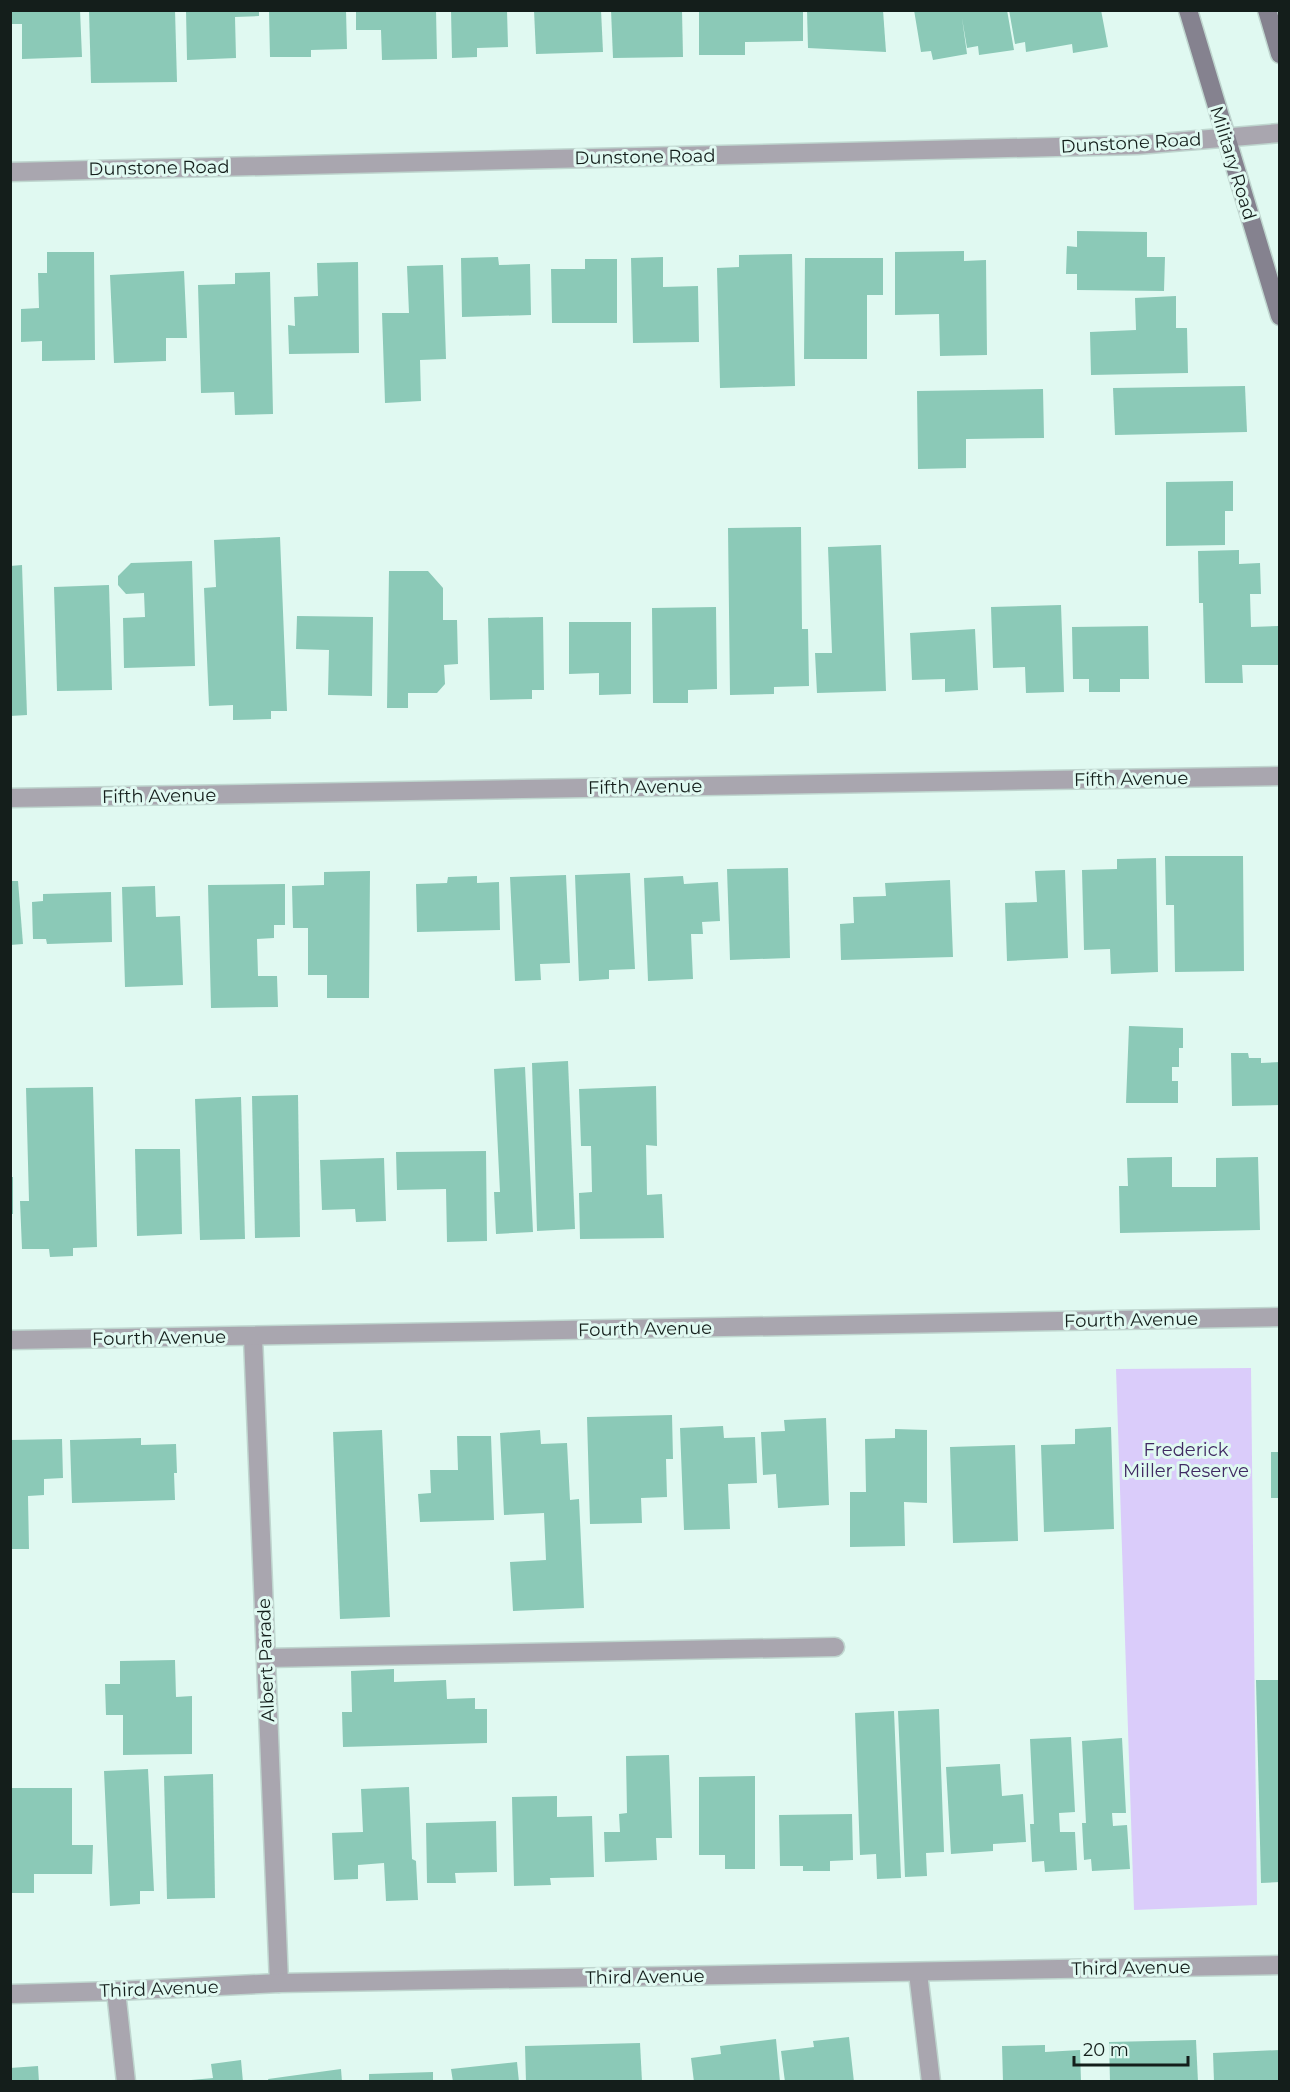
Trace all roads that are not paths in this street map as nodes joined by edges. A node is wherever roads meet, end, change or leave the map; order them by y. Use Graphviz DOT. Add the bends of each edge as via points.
graph roads {
  1 [pos="1188,10"];
  2 [pos="1267,10"];
  3 [pos="1280,54"];
  4 [pos="1280,133"];
  5 [pos="1225,138"];
  6 [pos="10,172"];
  7 [pos="1280,316"];
  8 [pos="1280,776"];
  9 [pos="10,798"];
  10 [pos="1280,1317"];
  11 [pos="253,1337"];
  12 [pos="10,1340"];
  13 [pos="835,1647"];
  14 [pos="266,1658"];
  15 [pos="1280,1965"];
  16 [pos="918,1972"];
  17 [pos="279,1983"];
  18 [pos="116,1991"];
  19 [pos="10,1994"];
  20 [pos="126,2082"];
  21 [pos="931,2082"];
  1 -- 5 [label="main road, Military Road"];
  2 -- 3 [label="main road"];
  4 -- 5 [label="street, Dunstone Road"];
  5 -- 6 [label="street, Dunstone Road" via="1137,145"];
  5 -- 7 [label="main road, Military Road"];
  8 -- 9 [label="street, Fifth Avenue"];
  10 -- 11 [label="street, Fourth Avenue"];
  11 -- 12 [label="street, Fourth Avenue"];
  11 -- 14 [label="street, Albert Parade"];
  13 -- 14 [label="street"];
  14 -- 17 [label="street, Albert Parade"];
  15 -- 16 [label="street, Third Avenue"];
  16 -- 17 [label="street, Third Avenue"];
  16 -- 21 [label="street"];
  17 -- 18 [label="street, Third Avenue"];
  18 -- 19 [label="street, Third Avenue"];
  18 -- 20 [label="street"];
}
